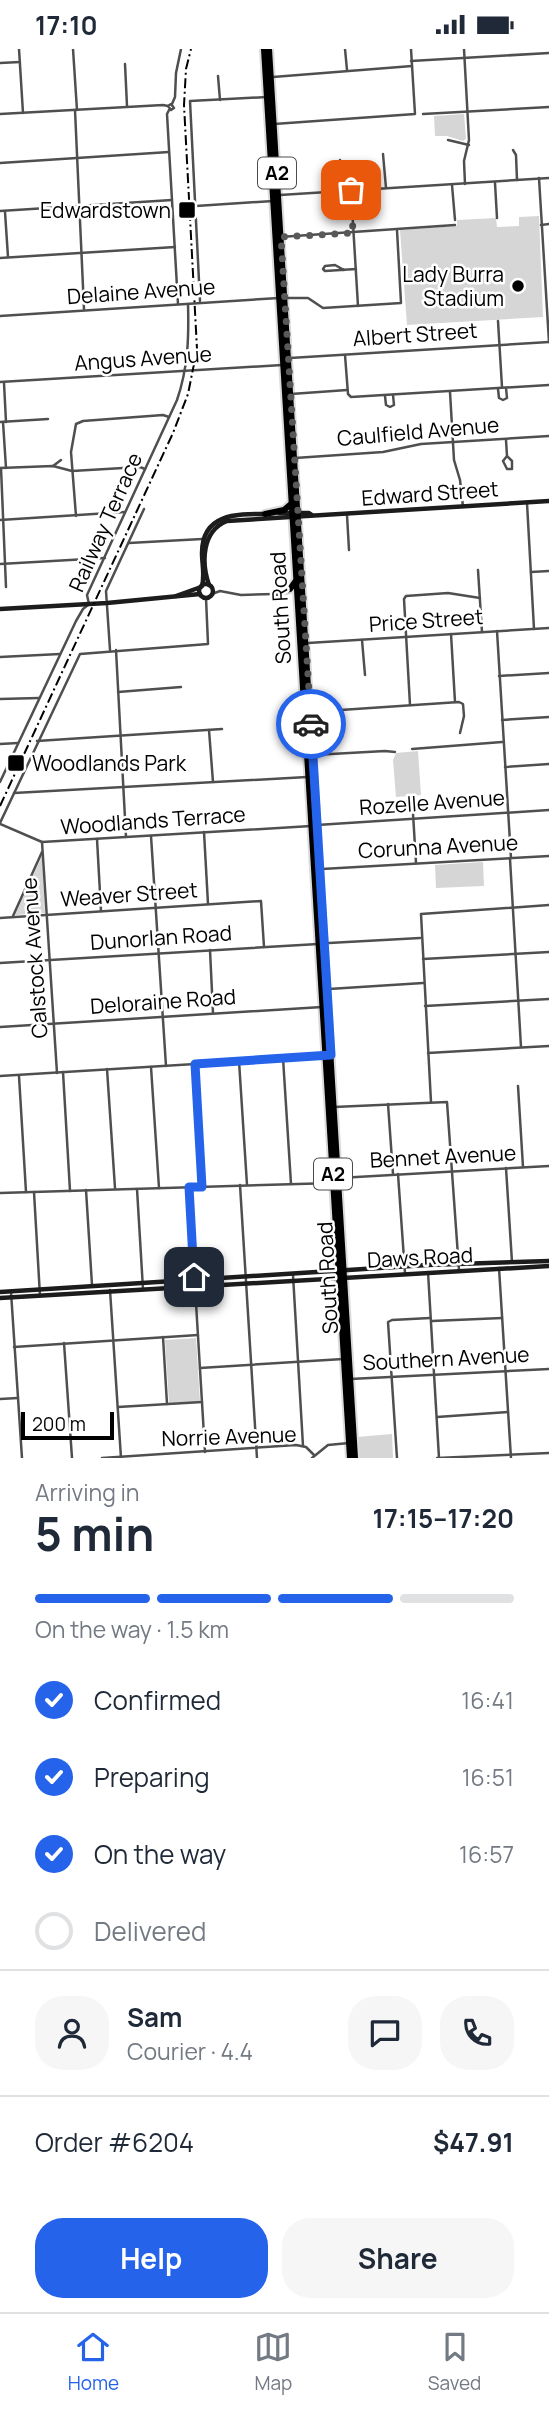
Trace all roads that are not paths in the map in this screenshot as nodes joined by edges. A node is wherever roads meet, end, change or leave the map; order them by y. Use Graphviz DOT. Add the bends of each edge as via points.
graph roads {
  1 [pos="19,49"];
  2 [pos="74,49"];
  3 [pos="181,49"];
  4 [pos="266,49"];
  5 [pos="345,49"];
  6 [pos="411,49"];
  7 [pos="464,49"];
  8 [pos="549,53"];
  9 [pos="464,57"];
  10 [pos="411,61"];
  11 [pos="20,62"];
  12 [pos="0,63"];
  13 [pos="125,64"];
  14 [pos="412,66"];
  15 [pos="347,71"];
  16 [pos="218,76"];
  17 [pos="273,76"];
  18 [pos="267,97"];
  19 [pos="220,100"];
  20 [pos="127,107"];
  21 [pos="549,107"];
  22 [pos="168,108"];
  23 [pos="273,108"];
  24 [pos="76,110"];
  25 [pos="468,111"];
  26 [pos="23,113"];
  27 [pos="0,114"];
  28 [pos="423,114"];
  29 [pos="274,124"];
  30 [pos="448,140"];
  31 [pos="469,145"];
  32 [pos="513,150"];
  33 [pos="169,152"];
  34 [pos="383,154"];
  35 [pos="78,159"];
  36 [pos="340,160"];
  37 [pos="0,163"];
  38 [pos="539,178"];
  39 [pos="549,178"];
  40 [pos="517,180"];
  41 [pos="495,181"];
  42 [pos="466,184"];
  43 [pos="452,185"];
  44 [pos="386,188"];
  45 [pos="351,190"];
  46 [pos="342,191"];
  47 [pos="275,198"];
  48 [pos="172,200"];
  49 [pos="78,206"];
  50 [pos="196,206"];
  51 [pos="0,211"];
  52 [pos="5,211"];
  53 [pos="497,218"];
  54 [pos="454,220"];
  55 [pos="549,224"];
  56 [pos="455,225"];
  57 [pos="541,225"];
  58 [pos="397,230"];
  59 [pos="353,233"];
  60 [pos="278,238"];
  61 [pos="175,247"];
  62 [pos="80,253"];
  63 [pos="8,257"];
  64 [pos="0,258"];
  65 [pos="547,266"];
  66 [pos="356,269"];
  67 [pos="344,270"];
  68 [pos="282,298"];
  69 [pos="548,301"];
  70 [pos="200,302"];
  71 [pos="178,304"];
  72 [pos="188,304"];
  73 [pos="358,306"];
  74 [pos="84,310"];
  75 [pos="0,316"];
  76 [pos="498,321"];
  77 [pos="549,342"];
  78 [pos="499,345"];
  79 [pos="345,355"];
  80 [pos="286,362"];
  81 [pos="186,371"];
  82 [pos="2,383"];
  83 [pos="549,385"];
  84 [pos="502,388"];
  85 [pos="450,391"];
  86 [pos="348,392"];
  87 [pos="288,394"];
  88 [pos="385,395"];
  89 [pos="393,395"];
  90 [pos="169,417"];
  91 [pos="48,419"];
  92 [pos="3,422"];
  93 [pos="549,436"];
  94 [pos="506,439"];
  95 [pos="453,442"];
  96 [pos="508,456"];
  97 [pos="292,458"];
  98 [pos="61,460"];
  99 [pos="53,466"];
  100 [pos="0,468"];
  101 [pos="6,468"];
  102 [pos="145,469"];
  103 [pos="72,471"];
  104 [pos="549,501"];
  105 [pos="527,503"];
  106 [pos="291,504"];
  107 [pos="463,507"];
  108 [pos="144,509"];
  109 [pos="125,512"];
  110 [pos="265,514"];
  111 [pos="347,514"];
  112 [pos="295,515"];
  113 [pos="76,516"];
  114 [pos="2,520"];
  115 [pos="206,539"];
  116 [pos="129,543"];
  117 [pos="349,550"];
  118 [pos="105,558"];
  119 [pos="0,564"];
  120 [pos="6,564"];
  121 [pos="478,570"];
  122 [pos="549,571"];
  123 [pos="531,572"];
  124 [pos="295,582"];
  125 [pos="209,585"];
  126 [pos="201,586"];
  127 [pos="6,587"];
  128 [pos="285,593"];
  129 [pos="299,593"];
  130 [pos="200,594"];
  131 [pos="212,594"];
  132 [pos="275,594"];
  133 [pos="206,597"];
  134 [pos="172,598"];
  135 [pos="480,598"];
  136 [pos="296,602"];
  137 [pos="107,603"];
  138 [pos="89,604"];
  139 [pos="0,609"];
  140 [pos="549,628"];
  141 [pos="534,629"];
  142 [pos="496,631"];
  143 [pos="482,632"];
  144 [pos="451,634"];
  145 [pos="406,637"];
  146 [pos="362,640"];
  147 [pos="304,643"];
  148 [pos="110,650"];
  149 [pos="116,650"];
  150 [pos="60,654"];
  151 [pos="0,657"];
  152 [pos="549,673"];
  153 [pos="365,675"];
  154 [pos="499,676"];
  155 [pos="181,687"];
  156 [pos="118,692"];
  157 [pos="39,698"];
  158 [pos="0,699"];
  159 [pos="455,702"];
  160 [pos="410,705"];
  161 [pos="307,712"];
  162 [pos="549,717"];
  163 [pos="502,720"];
  164 [pos="222,729"];
  165 [pos="209,730"];
  166 [pos="455,730"];
  167 [pos="121,735"];
  168 [pos="37,741"];
  169 [pos="504,742"];
  170 [pos="18,743"];
  171 [pos="0,744"];
  172 [pos="412,749"];
  173 [pos="395,753"];
  174 [pos="313,755"];
  175 [pos="549,764"];
  176 [pos="505,767"];
  177 [pos="323,778"];
  178 [pos="312,779"];
  179 [pos="0,782"];
  180 [pos="213,783"];
  181 [pos="124,788"];
  182 [pos="14,793"];
  183 [pos="412,797"];
  184 [pos="549,810"];
  185 [pos="509,813"];
  186 [pos="414,819"];
  187 [pos="0,824"];
  188 [pos="314,825"];
  189 [pos="204,832"];
  190 [pos="151,836"];
  191 [pos="127,837"];
  192 [pos="97,839"];
  193 [pos="43,842"];
  194 [pos="43,849"];
  195 [pos="549,856"];
  196 [pos="511,858"];
  197 [pos="416,863"];
  198 [pos="317,869"];
  199 [pos="329,869"];
  200 [pos="320,878"];
  201 [pos="208,904"];
  202 [pos="549,905"];
  203 [pos="156,908"];
  204 [pos="513,908"];
  205 [pos="102,911"];
  206 [pos="47,915"];
  207 [pos="12,917"];
  208 [pos="0,918"];
  209 [pos="421,938"];
  210 [pos="324,943"];
  211 [pos="264,947"];
  212 [pos="210,950"];
  213 [pos="549,952"];
  214 [pos="159,953"];
  215 [pos="516,954"];
  216 [pos="422,959"];
  217 [pos="50,960"];
  218 [pos="0,963"];
  219 [pos="423,983"];
  220 [pos="324,989"];
  221 [pos="549,999"];
  222 [pos="518,1001"];
  223 [pos="425,1006"];
  224 [pos="325,1007"];
  225 [pos="213,1014"];
  226 [pos="162,1017"];
  227 [pos="54,1024"];
  228 [pos="0,1027"];
  229 [pos="549,1046"];
  230 [pos="521,1047"];
  231 [pos="428,1053"];
  232 [pos="328,1056"];
  233 [pos="283,1058"];
  234 [pos="239,1061"];
  235 [pos="195,1064"];
  236 [pos="166,1066"];
  237 [pos="151,1067"];
  238 [pos="107,1069"];
  239 [pos="64,1072"];
  240 [pos="57,1073"];
  241 [pos="19,1075"];
  242 [pos="0,1076"];
  243 [pos="518,1086"];
  244 [pos="431,1102"];
  245 [pos="387,1104"];
  246 [pos="332,1107"];
  247 [pos="549,1166"];
  248 [pos="523,1167"];
  249 [pos="506,1168"];
  250 [pos="453,1171"];
  251 [pos="398,1174"];
  252 [pos="393,1175"];
  253 [pos="336,1180"];
  254 [pos="291,1184"];
  255 [pos="240,1185"];
  256 [pos="247,1185"];
  257 [pos="189,1187"];
  258 [pos="202,1187"];
  259 [pos="159,1188"];
  260 [pos="115,1189"];
  261 [pos="137,1189"];
  262 [pos="86,1190"];
  263 [pos="70,1191"];
  264 [pos="26,1192"];
  265 [pos="34,1192"];
  266 [pos="0,1193"];
  267 [pos="512,1262"];
  268 [pos="549,1263"];
  269 [pos="459,1264"];
  270 [pos="499,1268"];
  271 [pos="404,1270"];
  272 [pos="459,1271"];
  273 [pos="428,1272"];
  274 [pos="342,1273"];
  275 [pos="293,1277"];
  276 [pos="246,1280"];
  277 [pos="194,1283"];
  278 [pos="143,1286"];
  279 [pos="110,1288"];
  280 [pos="92,1289"];
  281 [pos="0,1292"];
  282 [pos="40,1293"];
  283 [pos="11,1295"];
  284 [pos="0,1298"];
  285 [pos="502,1318"];
  286 [pos="431,1319"];
  287 [pos="198,1335"];
  288 [pos="163,1337"];
  289 [pos="114,1340"];
  290 [pos="64,1343"];
  291 [pos="15,1346"];
  292 [pos="346,1359"];
  293 [pos="298,1362"];
  294 [pos="250,1365"];
  295 [pos="200,1368"];
  296 [pos="549,1369"];
  297 [pos="506,1371"];
  298 [pos="434,1375"];
  299 [pos="391,1377"];
  300 [pos="348,1379"];
  301 [pos="18,1398"];
  302 [pos="0,1399"];
  303 [pos="202,1402"];
  304 [pos="167,1404"];
  305 [pos="118,1407"];
  306 [pos="508,1412"];
  307 [pos="437,1417"];
  308 [pos="352,1442"];
  309 [pos="303,1446"];
  310 [pos="256,1448"];
  311 [pos="205,1452"];
  312 [pos="549,1453"];
  313 [pos="313,1456"];
  314 [pos="511,1456"];
  315 [pos="121,1457"];
  316 [pos="464,1457"];
  317 [pos="22,1458"];
  318 [pos="72,1458"];
  319 [pos="102,1458"];
  320 [pos="257,1458"];
  321 [pos="350,1458"];
  322 [pos="355,1458"];
  323 [pos="397,1458"];
  324 [pos="438,1458"];
  1 -- 11 [label="street"];
  2 -- 24 [label="street"];
  3 -- 22 [label="street" via="174,109"];
  4 -- 17 [label="highway"];
  4 -- 18 [label="highway, South Road"];
  4 -- 23 [label="highway, South Road / A2"];
  5 -- 15 [label="street"];
  6 -- 10 [label="street"];
  7 -- 9 [label="street"];
  8 -- 9 [label="street"];
  9 -- 10 [label="street"];
  9 -- 25 [label="street"];
  10 -- 14 [label="street"];
  11 -- 12 [label="street"];
  11 -- 26 [label="street"];
  13 -- 20 [label="street"];
  14 -- 15 [label="street"];
  14 -- 29 [label="street" via="415,114"];
  15 -- 17 [label="street"];
  16 -- 19 [label="street"];
  17 -- 23 [label="highway"];
  18 -- 19 [label="street"];
  18 -- 47 [label="highway, South Road / A2"];
  19 -- 50 [label="street" via="190,101"];
  20 -- 22 [label="street"];
  20 -- 24 [label="street"];
  21 -- 25 [label="street"];
  22 -- 33 [label="street"];
  23 -- 29 [label="highway, South Road / A2"];
  24 -- 26 [label="street"];
  24 -- 35 [label="street"];
  25 -- 28 [label="street"];
  25 -- 31 [label="street"];
  26 -- 27 [label="street"];
  29 -- 47 [label="highway, South Road / A2"];
  30 -- 31 [label="street"];
  31 -- 42 [label="street" via="464,161"];
  32 -- 40 [label="street"];
  33 -- 35 [label="street"];
  33 -- 48 [label="street"];
  34 -- 44 [label="street"];
  35 -- 37 [label="street"];
  35 -- 49 [label="street"];
  36 -- 46 [label="street"];
  38 -- 39 [label="street"];
  38 -- 40 [label="street"];
  38 -- 57 [label="street"];
  40 -- 41 [label="street"];
  41 -- 42 [label="street"];
  41 -- 53 [label="street"];
  42 -- 43 [label="street"];
  43 -- 44 [label="street"];
  43 -- 54 [label="street"];
  44 -- 45 [label="street"];
  45 -- 46 [label="street"];
  45 -- 59 [label="street"];
  46 -- 47 [label="street"];
  47 -- 50 [label="street"];
  47 -- 60 [label="highway, South Road / A2"];
  48 -- 49 [label="street"];
  48 -- 61 [label="street"];
  49 -- 52 [label="street"];
  49 -- 62 [label="street"];
  50 -- 70 [label="street"];
  51 -- 52 [label="street"];
  52 -- 63 [label="street"];
  55 -- 57 [label="street"];
  56 -- 58 [label="street"];
  57 -- 65 [label="street"];
  58 -- 59 [label="street"];
  58 -- 73 [label="street, Delaine Avenue" via="401,303"];
  59 -- 60 [label="street"];
  59 -- 66 [label="street"];
  60 -- 68 [label="highway, South Road / A2"];
  61 -- 62 [label="street"];
  61 -- 71 [label="street"];
  62 -- 63 [label="street"];
  62 -- 74 [label="street"];
  63 -- 64 [label="street"];
  65 -- 69 [label="street"];
  66 -- 67 [label="street"];
  66 -- 73 [label="street"];
  67 -- 67 [label="street" via="326,271 323,269 335,265"];
  68 -- 70 [label="street, Delaine Avenue"];
  68 -- 73 [label="street, Delaine Avenue" via="308,298 323,308"];
  68 -- 80 [label="highway, South Road / A2"];
  69 -- 77 [label="street"];
  70 -- 72 [label="street, Delaine Avenue"];
  71 -- 72 [label="street, Delaine Avenue"];
  71 -- 74 [label="street, Delaine Avenue"];
  72 -- 81 [label="street, Railway Terrace"];
  74 -- 75 [label="street, Delaine Avenue"];
  76 -- 78 [label="street"];
  77 -- 78 [label="street, Albert Street"];
  78 -- 79 [label="street, Albert Street"];
  78 -- 84 [label="street"];
  79 -- 80 [label="street, Albert Street"];
  79 -- 86 [label="street"];
  80 -- 81 [label="street, Angus Avenue"];
  80 -- 87 [label="highway, South Road / A2"];
  81 -- 82 [label="street, Angus Avenue"];
  81 -- 90 [label="street, Railway Terrace"];
  82 -- 92 [label="street"];
  83 -- 84 [label="street"];
  84 -- 85 [label="street"];
  85 -- 89 [label="street"];
  85 -- 95 [label="street"];
  86 -- 87 [label="street"];
  86 -- 88 [label="street" via="351,397"];
  87 -- 97 [label="highway, South Road / A2"];
  88 -- 89 [label="street"];
  88 -- 89 [label="street" via="390,407"];
  90 -- 102 [label="street, Railway Terrace"];
  90 -- 103 [label="street" via="79,422 72,444"];
  91 -- 92 [label="street"];
  92 -- 101 [label="street"];
  93 -- 94 [label="street, Caulfield Avenue"];
  94 -- 95 [label="street, Caulfield Avenue"];
  94 -- 96 [label="street"];
  95 -- 97 [label="street, Caulfield Avenue"];
  95 -- 107 [label="street"];
  97 -- 106 [label="highway, South Road / A2"];
  97 -- 112 [label="highway, South Road / A2"];
  98 -- 99 [label="street"];
  99 -- 101 [label="street"];
  99 -- 103 [label="street"];
  100 -- 101 [label="street"];
  100 -- 114 [label="street"];
  102 -- 103 [label="street"];
  102 -- 109 [label="street, Railway Terrace"];
  103 -- 113 [label="street"];
  104 -- 105 [label="main road, Edward Street"];
  105 -- 107 [label="main road, Edward Street"];
  105 -- 123 [label="street"];
  106 -- 110 [label="highway"];
  106 -- 112 [label="highway, South Road / A2"];
  107 -- 111 [label="main road, Edward Street"];
  108 -- 116 [label="street"];
  109 -- 113 [label="street"];
  109 -- 118 [label="street, Railway Terrace"];
  110 -- 112 [label="main road"];
  110 -- 115 [label="main road" via="224,518 211,526"];
  111 -- 112 [label="main road, Edward Street"];
  111 -- 117 [label="street"];
  112 -- 115 [label="main road" via="228,521"];
  112 -- 124 [label="highway, South Road / A2"];
  112 -- 129 [label="highway, South Road / A2"];
  113 -- 114 [label="street"];
  114 -- 120 [label="street"];
  115 -- 116 [label="street"];
  115 -- 125 [label="main road"];
  115 -- 126 [label="main road"];
  116 -- 137 [label="street" via="106,591"];
  118 -- 120 [label="street"];
  118 -- 138 [label="street, Railway Terrace" via="87,595"];
  119 -- 120 [label="street"];
  120 -- 127 [label="street"];
  121 -- 135 [label="street"];
  122 -- 123 [label="street"];
  123 -- 141 [label="street"];
  124 -- 129 [label="highway, South Road / A2"];
  124 -- 132 [label="highway"];
  125 -- 126 [label="main road"];
  125 -- 131 [label="main road"];
  126 -- 130 [label="main road"];
  126 -- 134 [label="main road"];
  128 -- 129 [label="street"];
  128 -- 132 [label="street"];
  128 -- 136 [label="highway"];
  129 -- 136 [label="highway, South Road / A2"];
  129 -- 147 [label="highway, South Road / A2"];
  130 -- 133 [label="main road"];
  130 -- 134 [label="main road"];
  131 -- 132 [label="street"];
  131 -- 133 [label="main road"];
  133 -- 149 [label="street" via="208,643"];
  134 -- 137 [label="main road"];
  135 -- 143 [label="street"];
  135 -- 145 [label="street" via="448,593 406,596"];
  136 -- 161 [label="highway, South Road / A2"];
  137 -- 138 [label="main road"];
  137 -- 148 [label="street"];
  138 -- 139 [label="main road"];
  138 -- 150 [label="street, Railway Terrace"];
  140 -- 141 [label="street, Price Street"];
  141 -- 142 [label="street, Price Street"];
  142 -- 143 [label="street, Price Street"];
  142 -- 154 [label="street"];
  143 -- 144 [label="street, Price Street"];
  144 -- 145 [label="street, Price Street"];
  144 -- 159 [label="street"];
  145 -- 146 [label="street, Price Street"];
  145 -- 160 [label="street"];
  146 -- 147 [label="street, Price Street"];
  146 -- 153 [label="street"];
  147 -- 161 [label="highway, South Road / A2"];
  148 -- 149 [label="street"];
  148 -- 168 [label="street" via="80,654"];
  149 -- 156 [label="street"];
  150 -- 151 [label="street"];
  150 -- 157 [label="street, Railway Terrace"];
  152 -- 154 [label="street"];
  154 -- 163 [label="street"];
  155 -- 156 [label="street"];
  156 -- 167 [label="street"];
  157 -- 158 [label="street"];
  157 -- 170 [label="street, Railway Terrace"];
  159 -- 160 [label="street"];
  159 -- 166 [label="street" via="464,707 460,731"];
  160 -- 161 [label="street"];
  161 -- 174 [label="highway, South Road / A2"];
  161 -- 178 [label="highway, South Road / A2"];
  162 -- 163 [label="street"];
  163 -- 169 [label="street"];
  164 -- 165 [label="street"];
  165 -- 167 [label="street"];
  165 -- 180 [label="street"];
  167 -- 168 [label="street"];
  167 -- 181 [label="street"];
  168 -- 182 [label="street"];
  169 -- 172 [label="street"];
  169 -- 176 [label="street"];
  170 -- 171 [label="street"];
  170 -- 179 [label="street, Railway Terrace"];
  173 -- 174 [label="street"];
  174 -- 178 [label="highway, South Road / A2"];
  175 -- 176 [label="street"];
  176 -- 185 [label="street"];
  177 -- 178 [label="highway"];
  178 -- 180 [label="street"];
  178 -- 188 [label="highway, South Road / A2"];
  180 -- 181 [label="street"];
  181 -- 182 [label="street"];
  181 -- 191 [label="street"];
  182 -- 187 [label="street"];
  183 -- 186 [label="street"];
  184 -- 185 [label="street, Rozelle Avenue"];
  185 -- 186 [label="street, Rozelle Avenue"];
  185 -- 196 [label="street"];
  186 -- 188 [label="street, Rozelle Avenue"];
  186 -- 197 [label="street"];
  187 -- 193 [label="street, Woodlands Terrace"];
  188 -- 189 [label="street, Woodlands Terrace"];
  188 -- 198 [label="highway, South Road / A2"];
  189 -- 190 [label="street, Woodlands Terrace"];
  189 -- 201 [label="street"];
  190 -- 191 [label="street, Woodlands Terrace"];
  190 -- 203 [label="street"];
  191 -- 192 [label="street, Woodlands Terrace"];
  192 -- 193 [label="street, Woodlands Terrace"];
  192 -- 205 [label="street"];
  193 -- 194 [label="street, Calstock Avenue"];
  194 -- 206 [label="street, Calstock Avenue"];
  194 -- 207 [label="street"];
  195 -- 196 [label="street, Corunna Avenue"];
  196 -- 197 [label="street, Corunna Avenue"];
  196 -- 204 [label="street"];
  197 -- 199 [label="street, Corunna Avenue"];
  198 -- 199 [label="street, Corunna Avenue"];
  198 -- 200 [label="highway, South Road / A2"];
  198 -- 210 [label="highway, South Road / A2"];
  199 -- 200 [label="street, Corunna Avenue"];
  200 -- 210 [label="highway, South Road / A2"];
  201 -- 203 [label="street, Weaver Street"];
  201 -- 211 [label="street, Weaver Street" via="261,901"];
  202 -- 204 [label="street"];
  203 -- 205 [label="street, Weaver Street"];
  203 -- 214 [label="street"];
  204 -- 209 [label="street" via="421,914"];
  204 -- 215 [label="street"];
  205 -- 206 [label="street, Weaver Street"];
  206 -- 207 [label="street, Weaver Street"];
  206 -- 217 [label="street, Calstock Avenue"];
  207 -- 208 [label="street, Weaver Street"];
  209 -- 210 [label="street, Dunorlan Road"];
  209 -- 216 [label="street"];
  210 -- 211 [label="street, Dunorlan Road"];
  210 -- 220 [label="highway, South Road / A2"];
  211 -- 212 [label="street, Dunorlan Road"];
  212 -- 214 [label="street, Dunorlan Road"];
  212 -- 225 [label="street"];
  213 -- 215 [label="street"];
  214 -- 217 [label="street, Dunorlan Road"];
  214 -- 226 [label="street"];
  215 -- 216 [label="street"];
  215 -- 222 [label="street"];
  216 -- 219 [label="street"];
  217 -- 218 [label="street, Dunorlan Road"];
  217 -- 227 [label="street, Calstock Avenue"];
  219 -- 220 [label="street"];
  219 -- 223 [label="street"];
  220 -- 224 [label="highway, South Road / A2"];
  221 -- 222 [label="street"];
  222 -- 223 [label="street"];
  222 -- 230 [label="street"];
  223 -- 231 [label="street"];
  224 -- 225 [label="street, Deloraine Road"];
  224 -- 232 [label="highway, South Road / A2"];
  225 -- 226 [label="street, Deloraine Road"];
  226 -- 227 [label="street, Deloraine Road"];
  226 -- 236 [label="street"];
  227 -- 228 [label="street, Deloraine Road"];
  227 -- 240 [label="street, Calstock Avenue"];
  229 -- 230 [label="street"];
  230 -- 231 [label="street"];
  231 -- 244 [label="street"];
  232 -- 233 [label="street"];
  232 -- 246 [label="highway, South Road / A2"];
  233 -- 234 [label="street"];
  233 -- 254 [label="street"];
  234 -- 235 [label="street"];
  234 -- 256 [label="street"];
  235 -- 236 [label="street"];
  235 -- 258 [label="street"];
  236 -- 237 [label="street"];
  237 -- 238 [label="street"];
  237 -- 259 [label="street"];
  238 -- 239 [label="street"];
  238 -- 260 [label="street"];
  239 -- 240 [label="street"];
  239 -- 263 [label="street"];
  240 -- 241 [label="street"];
  241 -- 242 [label="street"];
  241 -- 264 [label="street"];
  243 -- 248 [label="street"];
  244 -- 245 [label="street"];
  244 -- 250 [label="street" via="447,1101"];
  245 -- 246 [label="street"];
  245 -- 252 [label="street"];
  246 -- 253 [label="highway, South Road / A2"];
  247 -- 248 [label="street, Bennet Avenue"];
  248 -- 249 [label="street, Bennet Avenue"];
  249 -- 250 [label="street, Bennet Avenue"];
  249 -- 267 [label="street"];
  250 -- 251 [label="street, Bennet Avenue"];
  250 -- 269 [label="street"];
  251 -- 252 [label="street, Bennet Avenue"];
  251 -- 271 [label="street"];
  252 -- 253 [label="street, Bennet Avenue"];
  253 -- 254 [label="street, Bennet Avenue"];
  253 -- 274 [label="highway, South Road / A2"];
  254 -- 256 [label="street, Bennet Avenue"];
  255 -- 256 [label="street, Bennet Avenue"];
  255 -- 258 [label="street, Bennet Avenue"];
  255 -- 276 [label="street"];
  257 -- 258 [label="street, Bennet Avenue"];
  257 -- 259 [label="street, Bennet Avenue"];
  257 -- 277 [label="street"];
  259 -- 261 [label="street, Bennet Avenue"];
  260 -- 261 [label="street, Bennet Avenue"];
  260 -- 262 [label="street, Bennet Avenue"];
  261 -- 278 [label="street"];
  262 -- 263 [label="street, Bennet Avenue"];
  262 -- 280 [label="street"];
  263 -- 265 [label="street, Bennet Avenue"];
  264 -- 265 [label="street, Bennet Avenue"];
  264 -- 266 [label="street, Bennet Avenue"];
  265 -- 282 [label="street"];
  267 -- 268 [label="main road, Daws Road"];
  267 -- 269 [label="main road, Daws Road"];
  268 -- 270 [label="main road, Daws Road"];
  269 -- 271 [label="main road, Daws Road"];
  269 -- 272 [label="street"];
  270 -- 272 [label="main road, Daws Road"];
  270 -- 285 [label="street"];
  271 -- 273 [label="main road, Daws Road"];
  271 -- 274 [label="main road, Daws Road"];
  271 -- 274 [label="main road, Daws Road" via="356,1276"];
  272 -- 273 [label="main road, Daws Road"];
  273 -- 286 [label="street"];
  274 -- 275 [label="main road, Daws Road"];
  274 -- 275 [label="main road, Daws Road"];
  274 -- 292 [label="highway, South Road / A2"];
  275 -- 276 [label="main road, Daws Road"];
  275 -- 293 [label="street"];
  276 -- 277 [label="main road, Daws Road"];
  276 -- 294 [label="street"];
  277 -- 278 [label="main road, Daws Road"];
  277 -- 287 [label="street"];
  278 -- 279 [label="main road, Daws Road"];
  279 -- 280 [label="main road, Daws Road"];
  279 -- 289 [label="street"];
  280 -- 282 [label="main road, Daws Road"];
  281 -- 283 [label="main road, Daws Road"];
  282 -- 283 [label="main road, Daws Road"];
  283 -- 284 [label="main road, Daws Road"];
  283 -- 291 [label="street"];
  285 -- 286 [label="street"];
  285 -- 297 [label="street"];
  286 -- 298 [label="street"];
  286 -- 299 [label="street" via="388,1322"];
  287 -- 288 [label="street"];
  287 -- 295 [label="street"];
  288 -- 289 [label="street"];
  288 -- 304 [label="street"];
  289 -- 290 [label="street"];
  289 -- 305 [label="street"];
  290 -- 291 [label="street"];
  290 -- 318 [label="street"];
  291 -- 301 [label="street"];
  292 -- 293 [label="street"];
  292 -- 300 [label="highway, South Road / A2"];
  293 -- 294 [label="street"];
  293 -- 309 [label="street"];
  294 -- 295 [label="street"];
  294 -- 310 [label="street"];
  295 -- 303 [label="street"];
  296 -- 297 [label="street, Southern Avenue"];
  297 -- 298 [label="street, Southern Avenue"];
  297 -- 306 [label="street"];
  298 -- 299 [label="street, Southern Avenue"];
  298 -- 307 [label="street"];
  299 -- 300 [label="street, Southern Avenue"];
  299 -- 323 [label="street"];
  300 -- 308 [label="highway, South Road / A2"];
  301 -- 302 [label="street"];
  301 -- 317 [label="street"];
  303 -- 304 [label="street"];
  303 -- 311 [label="street"];
  304 -- 305 [label="street"];
  305 -- 315 [label="street"];
  306 -- 307 [label="street"];
  306 -- 314 [label="street"];
  307 -- 324 [label="street"];
  308 -- 313 [label="street" via="328,1445"];
  308 -- 321 [label="highway, South Road / A2"];
  308 -- 322 [label="highway, South Road / A2"];
  309 -- 310 [label="street, Norrie Avenue"];
  309 -- 313 [label="street, Norrie Avenue"];
  310 -- 311 [label="street, Norrie Avenue"];
  310 -- 320 [label="street"];
  311 -- 315 [label="street, Norrie Avenue"];
  312 -- 314 [label="street"];
  314 -- 316 [label="street"];
  315 -- 319 [label="street, Norrie Avenue"];
  316 -- 324 [label="street"];
}
